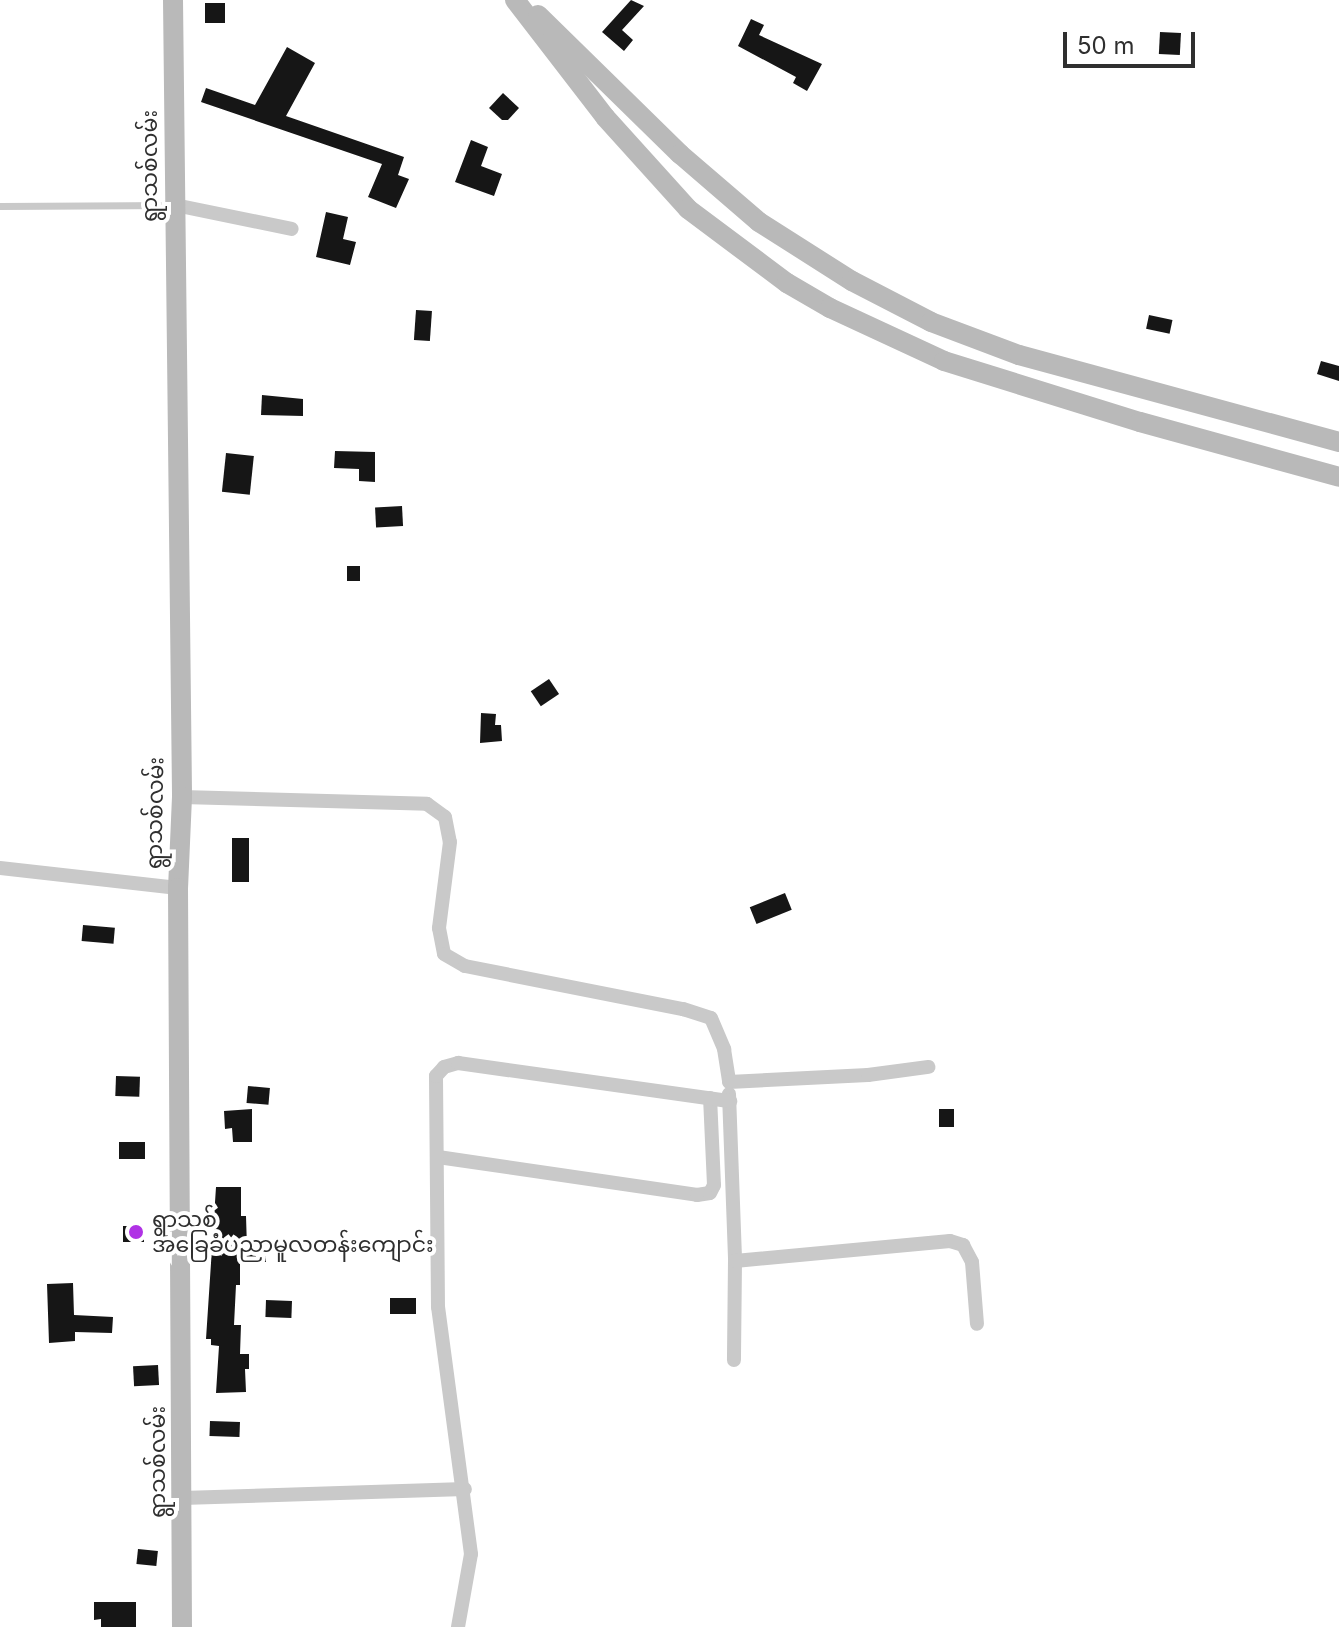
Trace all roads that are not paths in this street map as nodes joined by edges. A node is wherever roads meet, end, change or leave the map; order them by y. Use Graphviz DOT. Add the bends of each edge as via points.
graph roads {
  1 [pos="173,0"];
  2 [pos="515,0"];
  3 [pos="523,0"];
  4 [pos="175,205"];
  5 [pos="0,206"];
  6 [pos="292,229"];
  7 [pos="1339,442"];
  8 [pos="1339,477"];
  9 [pos="182,797"];
  10 [pos="0,868"];
  11 [pos="178,888"];
  12 [pos="928,1067"];
  13 [pos="729,1082"];
  14 [pos="710,1098"];
  15 [pos="730,1101"];
  16 [pos="438,1157"];
  17 [pos="735,1261"];
  18 [pos="977,1324"];
  19 [pos="734,1360"];
  20 [pos="465,1489"];
  21 [pos="182,1498"];
  22 [pos="182,1627"];
  23 [pos="458,1627"];
  1 -- 4 [label="main road, ရွာသစ်လမ်း"];
  2 -- 8 [label="main road" via="605,117 688,209 787,283 830,308 944,361"];
  3 -- 7 [label="main road" via="680,154 748,212 852,281 931,322 1019,355"];
  4 -- 5 [label="lane"];
  4 -- 6 [label="street"];
  4 -- 9 [label="main road, ရွာသစ်လမ်း"];
  9 -- 11 [label="main road, ရွာသစ်လမ်း"];
  9 -- 13 [label="street" via="427,804 445,817 450,842 439,928 444,954 465,966 711,1018 724,1049"];
  10 -- 11 [label="street"];
  11 -- 21 [label="main road, ရွာသစ်လမ်း"];
  12 -- 13 [label="street"];
  13 -- 15 [label="street"];
  14 -- 15 [label="street"];
  14 -- 16 [label="street" via="458,1063 436,1076"];
  14 -- 16 [label="street" via="710,1193"];
  15 -- 17 [label="street"];
  16 -- 20 [label="street" via="438,1307"];
  17 -- 18 [label="street" via="950,1241 963,1245 972,1262"];
  17 -- 19 [label="street"];
  20 -- 21 [label="street"];
  20 -- 23 [label="street" via="471,1554"];
  21 -- 22 [label="main road, ရွာသစ်လမ်း"];
}
